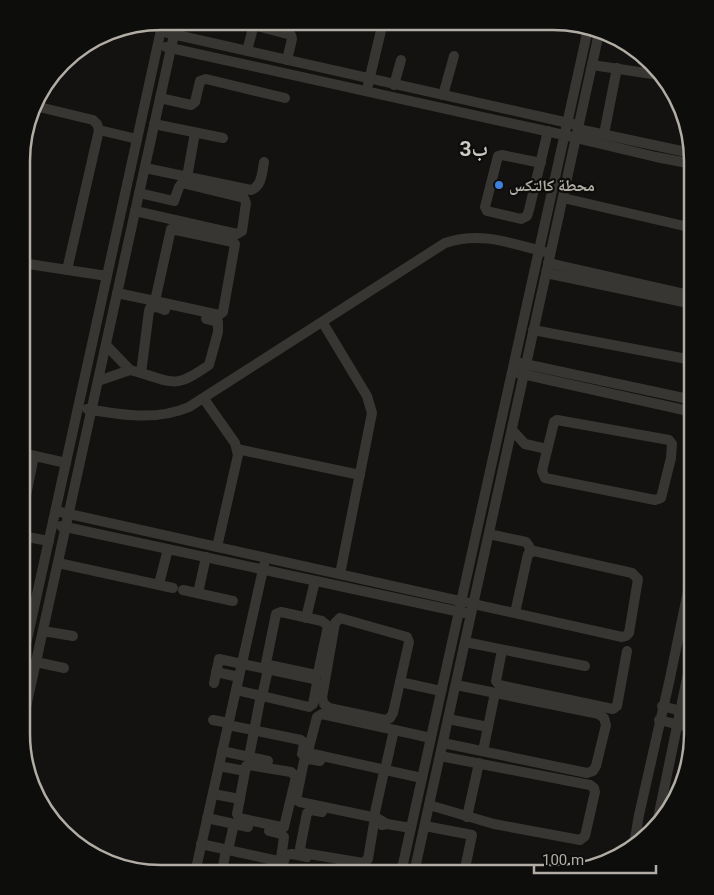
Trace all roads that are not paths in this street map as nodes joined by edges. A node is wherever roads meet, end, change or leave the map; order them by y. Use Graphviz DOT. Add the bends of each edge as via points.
graph roads {
  1 [pos="161,30"];
  2 [pos="168,30"];
  3 [pos="175,30"];
  4 [pos="251,30"];
  5 [pos="272,30"];
  6 [pos="381,30"];
  7 [pos="174,34"];
  8 [pos="587,34"];
  9 [pos="598,38"];
  10 [pos="158,45"];
  11 [pos="171,48"];
  12 [pos="246,51"];
  13 [pos="454,56"];
  14 [pos="287,60"];
  15 [pos="401,60"];
  16 [pos="592,65"];
  17 [pos="618,68"];
  18 [pos="651,74"];
  19 [pos="369,79"];
  20 [pos="394,84"];
  21 [pos="367,91"];
  22 [pos="443,95"];
  23 [pos="160,98"];
  24 [pos="285,98"];
  25 [pos="41,108"];
  26 [pos="567,123"];
  27 [pos="154,124"];
  28 [pos="98,130"];
  29 [pos="548,131"];
  30 [pos="578,131"];
  31 [pos="195,132"];
  32 [pos="604,134"];
  33 [pos="564,135"];
  34 [pos="223,138"];
  35 [pos="138,139"];
  36 [pos="683,151"];
  37 [pos="264,162"];
  38 [pos="684,162"];
  39 [pos="540,163"];
  40 [pos="145,168"];
  41 [pos="187,176"];
  42 [pos="139,192"];
  43 [pos="562,198"];
  44 [pos="135,211"];
  45 [pos="684,226"];
  46 [pos="539,250"];
  47 [pos="548,263"];
  48 [pos="30,264"];
  49 [pos="67,270"];
  50 [pos="107,276"];
  51 [pos="117,293"];
  52 [pos="684,294"];
  53 [pos="155,301"];
  54 [pos="684,301"];
  55 [pos="323,323"];
  56 [pos="534,330"];
  57 [pos="106,345"];
  58 [pos="684,359"];
  59 [pos="513,367"];
  60 [pos="130,370"];
  61 [pos="525,370"];
  62 [pos="141,373"];
  63 [pos="98,381"];
  64 [pos="684,398"];
  65 [pos="204,399"];
  66 [pos="78,408"];
  67 [pos="92,410"];
  68 [pos="684,410"];
  69 [pos="512,430"];
  70 [pos="525,444"];
  71 [pos="237,449"];
  72 [pos="547,449"];
  73 [pos="507,453"];
  74 [pos="30,455"];
  75 [pos="34,456"];
  76 [pos="66,463"];
  77 [pos="30,475"];
  78 [pos="360,475"];
  79 [pos="56,511"];
  80 [pos="69,514"];
  81 [pos="53,524"];
  82 [pos="66,527"];
  83 [pos="489,534"];
  84 [pos="30,537"];
  85 [pos="49,541"];
  86 [pos="217,547"];
  87 [pos="168,549"];
  88 [pos="530,551"];
  89 [pos="206,557"];
  90 [pos="266,558"];
  91 [pos="58,563"];
  92 [pos="263,570"];
  93 [pos="340,574"];
  94 [pos="315,580"];
  95 [pos="159,584"];
  96 [pos="198,593"];
  97 [pos="233,602"];
  98 [pos="460,606"];
  99 [pos="684,607"];
  100 [pos="473,609"];
  101 [pos="515,613"];
  102 [pos="30,614"];
  103 [pos="306,618"];
  104 [pos="43,631"];
  105 [pos="73,636"];
  106 [pos="465,642"];
  107 [pos="502,650"];
  108 [pos="628,652"];
  109 [pos="36,662"];
  110 [pos="242,664"];
  111 [pos="585,666"];
  112 [pos="64,668"];
  113 [pos="268,670"];
  114 [pos="216,672"];
  115 [pos="239,677"];
  116 [pos="670,678"];
  117 [pos="684,681"];
  118 [pos="400,682"];
  119 [pos="214,683"];
  120 [pos="456,686"];
  121 [pos="30,689"];
  122 [pos="441,691"];
  123 [pos="236,693"];
  124 [pos="495,693"];
  125 [pos="684,694"];
  126 [pos="261,698"];
  127 [pos="662,706"];
  128 [pos="680,711"];
  129 [pos="684,712"];
  130 [pos="448,719"];
  131 [pos="213,720"];
  132 [pos="659,720"];
  133 [pos="229,723"];
  134 [pos="678,724"];
  135 [pos="684,726"];
  136 [pos="488,727"];
  137 [pos="254,728"];
  138 [pos="394,730"];
  139 [pos="430,738"];
  140 [pos="443,742"];
  141 [pos="222,751"];
  142 [pos="483,751"];
  143 [pos="249,756"];
  144 [pos="440,756"];
  145 [pos="479,763"];
  146 [pos="219,766"];
  147 [pos="245,771"];
  148 [pos="384,773"];
  149 [pos="421,782"];
  150 [pos="213,794"];
  151 [pos="240,799"];
  152 [pos="429,805"];
  153 [pos="660,810"];
  154 [pos="467,817"];
  155 [pos="207,818"];
  156 [pos="374,820"];
  157 [pos="234,824"];
  158 [pos="425,826"];
  159 [pos="411,828"];
  160 [pos="635,836"];
  161 [pos="201,847"];
  162 [pos="227,853"];
  163 [pos="197,865"];
  164 [pos="224,865"];
  165 [pos="273,865"];
  166 [pos="282,865"];
  167 [pos="340,865"];
  168 [pos="403,865"];
  169 [pos="418,865"];
  170 [pos="466,865"];
  1 -- 10 [label="street"];
  2 -- 7 [label="street"];
  3 -- 7 [label="street"];
  4 -- 12 [label="street"];
  5 -- 14 [label="street" via="291,35"];
  6 -- 19 [label="street"];
  7 -- 11 [label="street"];
  7 -- 12 [label="street"];
  8 -- 26 [label="street"];
  9 -- 16 [label="street"];
  10 -- 11 [label="street"];
  10 -- 35 [label="street"];
  11 -- 21 [label="street"];
  11 -- 23 [label="street"];
  12 -- 14 [label="street"];
  13 -- 22 [label="street"];
  14 -- 19 [label="street"];
  15 -- 20 [label="street"];
  16 -- 17 [label="street"];
  16 -- 30 [label="street"];
  17 -- 18 [label="street"];
  17 -- 32 [label="street"];
  19 -- 20 [label="street"];
  19 -- 21 [label="street"];
  20 -- 22 [label="street"];
  21 -- 29 [label="street"];
  22 -- 26 [label="street"];
  23 -- 24 [label="street" via="191,105 200,81 206,79"];
  23 -- 27 [label="street"];
  25 -- 28 [label="street" via="93,120"];
  26 -- 30 [label="street"];
  26 -- 33 [label="street"];
  27 -- 31 [label="street"];
  27 -- 40 [label="street"];
  28 -- 35 [label="street"];
  28 -- 49 [label="street"];
  29 -- 33 [label="street"];
  29 -- 39 [label="street"];
  30 -- 32 [label="street"];
  30 -- 33 [label="street"];
  30 -- 38 [label="street" via="656,157"];
  30 -- 43 [label="street"];
  31 -- 34 [label="street"];
  31 -- 41 [label="street"];
  32 -- 36 [label="street"];
  33 -- 46 [label="street"];
  35 -- 50 [label="street"];
  37 -- 41 [label="street" via="260,183 251,190"];
  39 -- 39 [label="street" via="529,210 524,218 486,210 498,156"];
  40 -- 41 [label="street"];
  40 -- 42 [label="street"];
  42 -- 44 [label="street"];
  42 -- 44 [label="street" via="174,201 182,183 244,198 242,231 237,234"];
  43 -- 45 [label="street"];
  43 -- 47 [label="street"];
  44 -- 51 [label="street"];
  46 -- 47 [label="street"];
  46 -- 55 [label="street" via="472,237 445,243"];
  46 -- 59 [label="street"];
  47 -- 52 [label="street"];
  47 -- 54 [label="street"];
  47 -- 56 [label="street"];
  48 -- 49 [label="street"];
  49 -- 50 [label="street"];
  50 -- 66 [label="street"];
  51 -- 53 [label="street"];
  51 -- 57 [label="street"];
  53 -- 53 [label="street" via="221,314 235,244 171,229"];
  55 -- 65 [label="street"];
  55 -- 78 [label="street" via="370,404 371,422"];
  56 -- 58 [label="street"];
  56 -- 61 [label="street"];
  57 -- 60 [label="street"];
  57 -- 63 [label="street"];
  59 -- 61 [label="street"];
  59 -- 98 [label="street"];
  60 -- 62 [label="street"];
  60 -- 63 [label="street"];
  61 -- 64 [label="street"];
  61 -- 68 [label="street"];
  61 -- 69 [label="street"];
  62 -- 62 [label="street" via="150,308 157,306 162,310 218,322 211,362 206,367 187,379 175,382"];
  63 -- 67 [label="street"];
  65 -- 67 [label="street" via="176,412 160,415"];
  65 -- 71 [label="street"];
  66 -- 67 [label="street"];
  66 -- 76 [label="street"];
  67 -- 80 [label="street"];
  69 -- 70 [label="street"];
  69 -- 73 [label="street"];
  70 -- 72 [label="street"];
  70 -- 73 [label="street"];
  71 -- 78 [label="street"];
  71 -- 86 [label="street" via="236,467"];
  72 -- 72 [label="street" via="554,422 559,420 666,440 672,444 662,496 657,500 545,478 542,471"];
  73 -- 83 [label="street"];
  74 -- 75 [label="street"];
  75 -- 76 [label="street"];
  75 -- 77 [label="street"];
  76 -- 79 [label="street"];
  78 -- 93 [label="street"];
  79 -- 80 [label="street"];
  79 -- 81 [label="street"];
  80 -- 82 [label="street"];
  80 -- 86 [label="street"];
  81 -- 82 [label="street"];
  81 -- 85 [label="street"];
  82 -- 87 [label="street"];
  82 -- 91 [label="street"];
  83 -- 88 [label="street" via="526,542"];
  83 -- 100 [label="street"];
  84 -- 85 [label="street"];
  85 -- 102 [label="street"];
  86 -- 90 [label="street"];
  87 -- 89 [label="street"];
  87 -- 95 [label="street"];
  88 -- 101 [label="street"];
  88 -- 101 [label="street" via="635,574 638,582 629,633 622,637"];
  89 -- 92 [label="street"];
  89 -- 96 [label="street"];
  90 -- 92 [label="street"];
  90 -- 93 [label="street"];
  91 -- 95 [label="street"];
  91 -- 104 [label="street"];
  92 -- 94 [label="street"];
  92 -- 110 [label="street"];
  93 -- 98 [label="street"];
  94 -- 98 [label="street"];
  94 -- 103 [label="street"];
  95 -- 96 [label="street"];
  96 -- 97 [label="street"];
  98 -- 100 [label="street"];
  98 -- 122 [label="street"];
  99 -- 116 [label="street"];
  100 -- 101 [label="street"];
  100 -- 106 [label="street"];
  103 -- 103 [label="street" via="322,621 328,626 318,673 313,675 267,664 276,614 281,612"];
  104 -- 105 [label="street"];
  104 -- 109 [label="street"];
  106 -- 107 [label="street"];
  106 -- 120 [label="street"];
  107 -- 108 [label="street" via="498,685 613,709 617,706"];
  107 -- 111 [label="street"];
  109 -- 112 [label="street"];
  109 -- 121 [label="street"];
  110 -- 113 [label="street"];
  110 -- 114 [label="street" via="219,659"];
  110 -- 115 [label="street"];
  113 -- 126 [label="street"];
  113 -- 126 [label="street" via="314,679 317,684 313,704"];
  114 -- 115 [label="street"];
  114 -- 119 [label="street"];
  115 -- 123 [label="street"];
  116 -- 117 [label="street"];
  116 -- 127 [label="street"];
  118 -- 118 [label="street" via="410,642 407,638 340,618 335,623 322,698 324,704 385,720 390,718"];
  118 -- 122 [label="street"];
  120 -- 124 [label="street"];
  120 -- 130 [label="street"];
  122 -- 139 [label="street"];
  123 -- 126 [label="street"];
  123 -- 133 [label="street"];
  124 -- 136 [label="street"];
  124 -- 142 [label="street" via="599,714 606,725 596,766 587,773"];
  125 -- 128 [label="street"];
  126 -- 137 [label="street"];
  126 -- 137 [label="street" via="307,710 310,715 303,737"];
  127 -- 128 [label="street"];
  127 -- 132 [label="street"];
  128 -- 129 [label="street"];
  128 -- 134 [label="street"];
  130 -- 136 [label="street"];
  130 -- 140 [label="street"];
  131 -- 133 [label="street"];
  132 -- 134 [label="street"];
  132 -- 160 [label="street"];
  133 -- 137 [label="street"];
  133 -- 141 [label="street"];
  134 -- 135 [label="street"];
  134 -- 153 [label="street"];
  136 -- 142 [label="street"];
  137 -- 143 [label="street"];
  137 -- 143 [label="street" via="301,740 304,745 297,767"];
  138 -- 139 [label="street"];
  138 -- 148 [label="street"];
  138 -- 148 [label="street" via="320,714 316,716 308,751"];
  139 -- 149 [label="street"];
  140 -- 142 [label="street"];
  140 -- 144 [label="street"];
  141 -- 143 [label="street"];
  141 -- 146 [label="street"];
  144 -- 145 [label="street"];
  144 -- 152 [label="street"];
  145 -- 154 [label="street"];
  145 -- 154 [label="street" via="590,785 594,792 585,836 580,840"];
  146 -- 147 [label="street"];
  146 -- 150 [label="street"];
  147 -- 151 [label="street"];
  147 -- 151 [label="street" via="251,764 295,774 285,826 240,819"];
  148 -- 149 [label="street"];
  148 -- 156 [label="street"];
  148 -- 156 [label="street" via="307,759 295,799"];
  149 -- 159 [label="street"];
  150 -- 151 [label="street"];
  150 -- 155 [label="street"];
  152 -- 154 [label="street"];
  152 -- 158 [label="street"];
  155 -- 157 [label="street"];
  155 -- 161 [label="street"];
  156 -- 156 [label="street" via="309,811 301,851 363,863 368,859"];
  156 -- 159 [label="street"];
  157 -- 162 [label="street"];
  157 -- 162 [label="street" via="283,834 281,858 275,861"];
  158 -- 169 [label="street"];
  158 -- 170 [label="street" via="472,835"];
  159 -- 168 [label="street"];
  161 -- 162 [label="street"];
  161 -- 163 [label="street"];
  162 -- 164 [label="street"];
  162 -- 165 [label="street"];
  166 -- 167 [label="street" via="284,857 290,854"];
}
